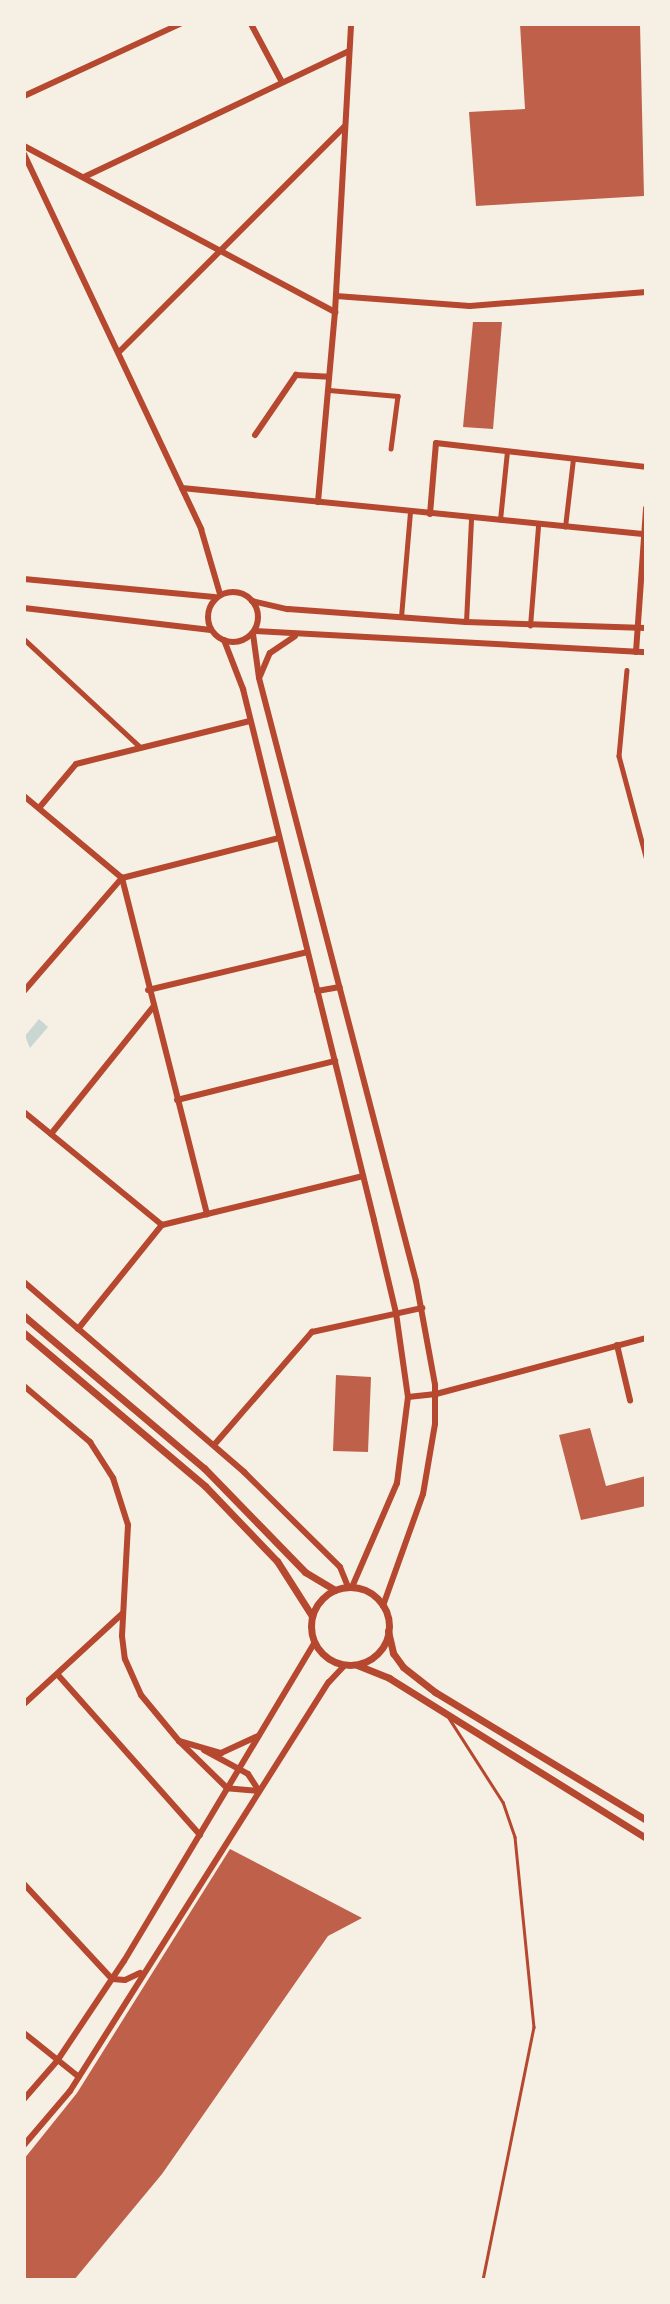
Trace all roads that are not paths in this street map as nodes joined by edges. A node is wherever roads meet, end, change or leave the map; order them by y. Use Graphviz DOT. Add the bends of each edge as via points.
graph roads {
  1 [pos="180,24"];
  2 [pos="251,24"];
  3 [pos="351,24"];
  4 [pos="349,51"];
  5 [pos="282,82"];
  6 [pos="24,96"];
  7 [pos="345,126"];
  8 [pos="24,146"];
  9 [pos="24,154"];
  10 [pos="84,177"];
  11 [pos="223,252"];
  12 [pos="646,292"];
  13 [pos="336,296"];
  14 [pos="335,312"];
  15 [pos="120,351"];
  16 [pos="330,377"];
  17 [pos="329,390"];
  18 [pos="255,435"];
  19 [pos="391,449"];
  20 [pos="507,451"];
  21 [pos="573,458"];
  22 [pos="646,467"];
  23 [pos="182,488"];
  24 [pos="318,502"];
  25 [pos="646,508"];
  26 [pos="410,512"];
  27 [pos="430,514"];
  28 [pos="471,519"];
  29 [pos="500,522"];
  30 [pos="538,526"];
  31 [pos="565,528"];
  32 [pos="643,534"];
  33 [pos="24,579"];
  34 [pos="217,596"];
  35 [pos="252,601"];
  36 [pos="24,608"];
  37 [pos="401,617"];
  38 [pos="466,622"];
  39 [pos="530,626"];
  40 [pos="635,628"];
  41 [pos="646,628"];
  42 [pos="211,630"];
  43 [pos="254,632"];
  44 [pos="295,635"];
  45 [pos="24,639"];
  46 [pos="224,640"];
  47 [pos="636,652"];
  48 [pos="646,652"];
  49 [pos="627,670"];
  50 [pos="259,678"];
  51 [pos="250,721"];
  52 [pos="139,746"];
  53 [pos="24,796"];
  54 [pos="39,808"];
  55 [pos="279,838"];
  56 [pos="646,857"];
  57 [pos="122,878"];
  58 [pos="307,952"];
  59 [pos="340,987"];
  60 [pos="148,990"];
  61 [pos="24,991"];
  62 [pos="317,991"];
  63 [pos="153,1007"];
  64 [pos="335,1061"];
  65 [pos="177,1100"];
  66 [pos="24,1112"];
  67 [pos="51,1134"];
  68 [pos="363,1176"];
  69 [pos="207,1214"];
  70 [pos="162,1225"];
  71 [pos="24,1282"];
  72 [pos="422,1308"];
  73 [pos="396,1313"];
  74 [pos="24,1316"];
  75 [pos="78,1329"];
  76 [pos="24,1333"];
  77 [pos="646,1338"];
  78 [pos="617,1345"];
  79 [pos="24,1386"];
  80 [pos="436,1394"];
  81 [pos="408,1397"];
  82 [pos="630,1400"];
  83 [pos="214,1445"];
  84 [pos="350,1587"];
  85 [pos="335,1590"];
  86 [pos="383,1606"];
  87 [pos="123,1612"];
  88 [pos="312,1616"];
  89 [pos="388,1631"];
  90 [pos="314,1644"];
  91 [pos="345,1665"];
  92 [pos="357,1665"];
  93 [pos="58,1675"];
  94 [pos="24,1704"];
  95 [pos="447,1715"];
  96 [pos="259,1735"];
  97 [pos="179,1741"];
  98 [pos="204,1750"];
  99 [pos="239,1770"];
  100 [pos="227,1788"];
  101 [pos="259,1791"];
  102 [pos="646,1820"];
  103 [pos="200,1835"];
  104 [pos="646,1838"];
  105 [pos="24,1884"];
  106 [pos="141,1973"];
  107 [pos="112,1979"];
  108 [pos="25,2033"];
  109 [pos="57,2061"];
  110 [pos="79,2077"];
  111 [pos="24,2099"];
  112 [pos="24,2145"];
  113 [pos="483,2280"];
  1 -- 6 [label="street"];
  2 -- 5 [label="street"];
  3 -- 4 [label="street"];
  4 -- 5 [label="street"];
  4 -- 7 [label="street"];
  5 -- 10 [label="street"];
  7 -- 11 [label="street"];
  7 -- 13 [label="street"];
  8 -- 10 [label="street"];
  9 -- 15 [label="street"];
  10 -- 11 [label="street"];
  11 -- 14 [label="street"];
  11 -- 15 [label="street"];
  12 -- 13 [label="street" via="470,306"];
  13 -- 14 [label="street"];
  14 -- 16 [label="street"];
  15 -- 23 [label="street"];
  16 -- 17 [label="street"];
  16 -- 18 [label="street" via="296,375"];
  17 -- 19 [label="street" via="398,396"];
  17 -- 24 [label="street"];
  20 -- 21 [label="street"];
  20 -- 27 [label="street" via="436,443"];
  20 -- 29 [label="street"];
  21 -- 22 [label="street"];
  21 -- 31 [label="street"];
  23 -- 24 [label="street"];
  23 -- 34 [label="street" via="201,529"];
  24 -- 26 [label="street"];
  25 -- 32 [label="street"];
  26 -- 27 [label="street"];
  26 -- 37 [label="street"];
  27 -- 28 [label="street"];
  28 -- 29 [label="street"];
  28 -- 38 [label="street"];
  29 -- 30 [label="street"];
  30 -- 31 [label="street"];
  30 -- 39 [label="street"];
  31 -- 32 [label="street"];
  32 -- 40 [label="street"];
  33 -- 34 [label="street"];
  34 -- 35 [label="street"];
  34 -- 42 [label="street" via="208,612"];
  35 -- 37 [label="street"];
  35 -- 43 [label="street" via="257,612"];
  36 -- 42 [label="street"];
  37 -- 38 [label="street"];
  38 -- 39 [label="street"];
  39 -- 40 [label="street"];
  40 -- 41 [label="street"];
  40 -- 47 [label="street"];
  42 -- 46 [label="street"];
  43 -- 44 [label="street"];
  43 -- 46 [label="street" via="242,640"];
  43 -- 50 [label="street"];
  44 -- 47 [label="street"];
  44 -- 50 [label="street" via="270,653"];
  45 -- 52 [label="street"];
  46 -- 51 [label="street"];
  47 -- 48 [label="street"];
  49 -- 56 [label="street" via="619,756"];
  50 -- 59 [label="street"];
  51 -- 52 [label="street"];
  51 -- 55 [label="street"];
  52 -- 54 [label="street" via="76,764"];
  53 -- 54 [label="street"];
  54 -- 57 [label="street"];
  55 -- 57 [label="street"];
  55 -- 58 [label="street"];
  57 -- 60 [label="street"];
  57 -- 61 [label="street"];
  58 -- 60 [label="street"];
  58 -- 62 [label="street"];
  59 -- 62 [label="street"];
  59 -- 72 [label="street"];
  60 -- 63 [label="street"];
  62 -- 64 [label="street"];
  63 -- 65 [label="street"];
  63 -- 67 [label="street"];
  64 -- 65 [label="street"];
  64 -- 68 [label="street"];
  65 -- 69 [label="street"];
  66 -- 67 [label="street"];
  67 -- 70 [label="street"];
  68 -- 69 [label="street"];
  68 -- 73 [label="street"];
  69 -- 70 [label="street"];
  70 -- 75 [label="street"];
  71 -- 75 [label="street"];
  72 -- 73 [label="street"];
  72 -- 80 [label="street"];
  73 -- 81 [label="street"];
  73 -- 83 [label="street" via="312,1332"];
  74 -- 85 [label="street" via="204,1468 305,1572"];
  75 -- 83 [label="street"];
  76 -- 88 [label="street" via="205,1486 277,1561"];
  77 -- 78 [label="street"];
  78 -- 80 [label="street"];
  78 -- 82 [label="street"];
  79 -- 87 [label="street" via="90,1442 113,1478 128,1525"];
  80 -- 81 [label="street"];
  80 -- 86 [label="street" via="423,1494"];
  81 -- 84 [label="street" via="397,1483"];
  83 -- 84 [label="street" via="340,1567"];
  84 -- 85 [label="street"];
  84 -- 86 [label="street" via="370,1593"];
  85 -- 88 [label="street" via="316,1605"];
  86 -- 89 [label="street"];
  87 -- 93 [label="street"];
  87 -- 97 [label="street" via="125,1658 141,1695"];
  88 -- 90 [label="street"];
  89 -- 92 [label="street" via="378,1653"];
  89 -- 102 [label="street" via="393,1653 403,1667 435,1692"];
  90 -- 91 [label="street" via="333,1662"];
  90 -- 96 [label="street"];
  91 -- 92 [label="street"];
  91 -- 101 [label="street" via="329,1682"];
  92 -- 95 [label="street" via="389,1678"];
  93 -- 94 [label="street"];
  93 -- 103 [label="street"];
  95 -- 104 [label="street"];
  95 -- 113 [label="lane" via="497,1792 515,1837 534,2027"];
  96 -- 98 [label="street" via="221,1753"];
  96 -- 99 [label="street"];
  97 -- 98 [label="street"];
  97 -- 100 [label="street"];
  98 -- 99 [label="street"];
  99 -- 100 [label="street"];
  99 -- 101 [label="street" via="255,1780"];
  100 -- 101 [label="street"];
  100 -- 103 [label="street"];
  101 -- 106 [label="street"];
  103 -- 107 [label="street"];
  105 -- 107 [label="street"];
  106 -- 107 [label="street" via="125,1980"];
  106 -- 110 [label="street"];
  107 -- 109 [label="street"];
  108 -- 109 [label="street"];
  109 -- 110 [label="street"];
  109 -- 111 [label="street"];
  110 -- 112 [label="street"];
}
